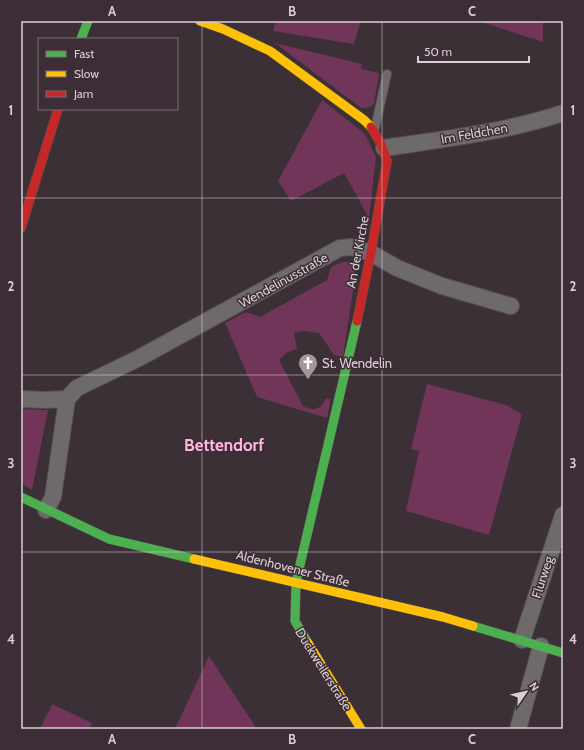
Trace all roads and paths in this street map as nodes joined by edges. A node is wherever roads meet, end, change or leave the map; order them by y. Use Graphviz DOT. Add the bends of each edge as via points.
graph roads {
  1 [pos="88,21"];
  2 [pos="200,21"];
  3 [pos="81,38"];
  4 [pos="387,74"];
  5 [pos="58,110"];
  6 [pos="563,113"];
  7 [pos="375,131"];
  8 [pos="384,148"];
  9 [pos="21,228"];
  10 [pos="371,253"];
  11 [pos="511,306"];
  12 [pos="21,399"];
  13 [pos="67,399"];
  14 [pos="21,497"];
  15 [pos="46,510"];
  16 [pos="563,515"];
  17 [pos="296,582"];
  18 [pos="522,640"];
  19 [pos="541,646"];
  20 [pos="563,653"];
  21 [pos="361,729"];
  22 [pos="518,729"];
  1 -- 3 [label="street"];
  2 -- 7 [label="street, An der Kirche" via="270,51 364,120"];
  4 -- 7 [label="lane"];
  5 -- 9 [label="street"];
  6 -- 8 [label="street, Im Feldchen" via="467,136"];
  7 -- 8 [label="street, An der Kirche"];
  8 -- 10 [label="street, An der Kirche" via="387,161"];
  10 -- 11 [label="street, Wendelinusstraße" via="397,268 442,286"];
  10 -- 13 [label="street, Wendelinusstraße" via="352,247 340,248 146,354 77,388"];
  10 -- 17 [label="street, An der Kirche" via="348,363"];
  12 -- 13 [label="street"];
  13 -- 15 [label="street" via="52,497"];
  14 -- 15 [label="street, Aldenhovener Straße"];
  15 -- 17 [label="street, Aldenhovener Straße" via="109,539"];
  16 -- 18 [label="street, Flurweg"];
  17 -- 18 [label="street, Aldenhovener Straße" via="443,617"];
  17 -- 21 [label="street, Duckweilerstraße" via="295,621"];
  18 -- 19 [label="street, Aldenhovener Straße"];
  19 -- 20 [label="street, Aldenhovener Straße"];
  19 -- 22 [label="street"];
}
